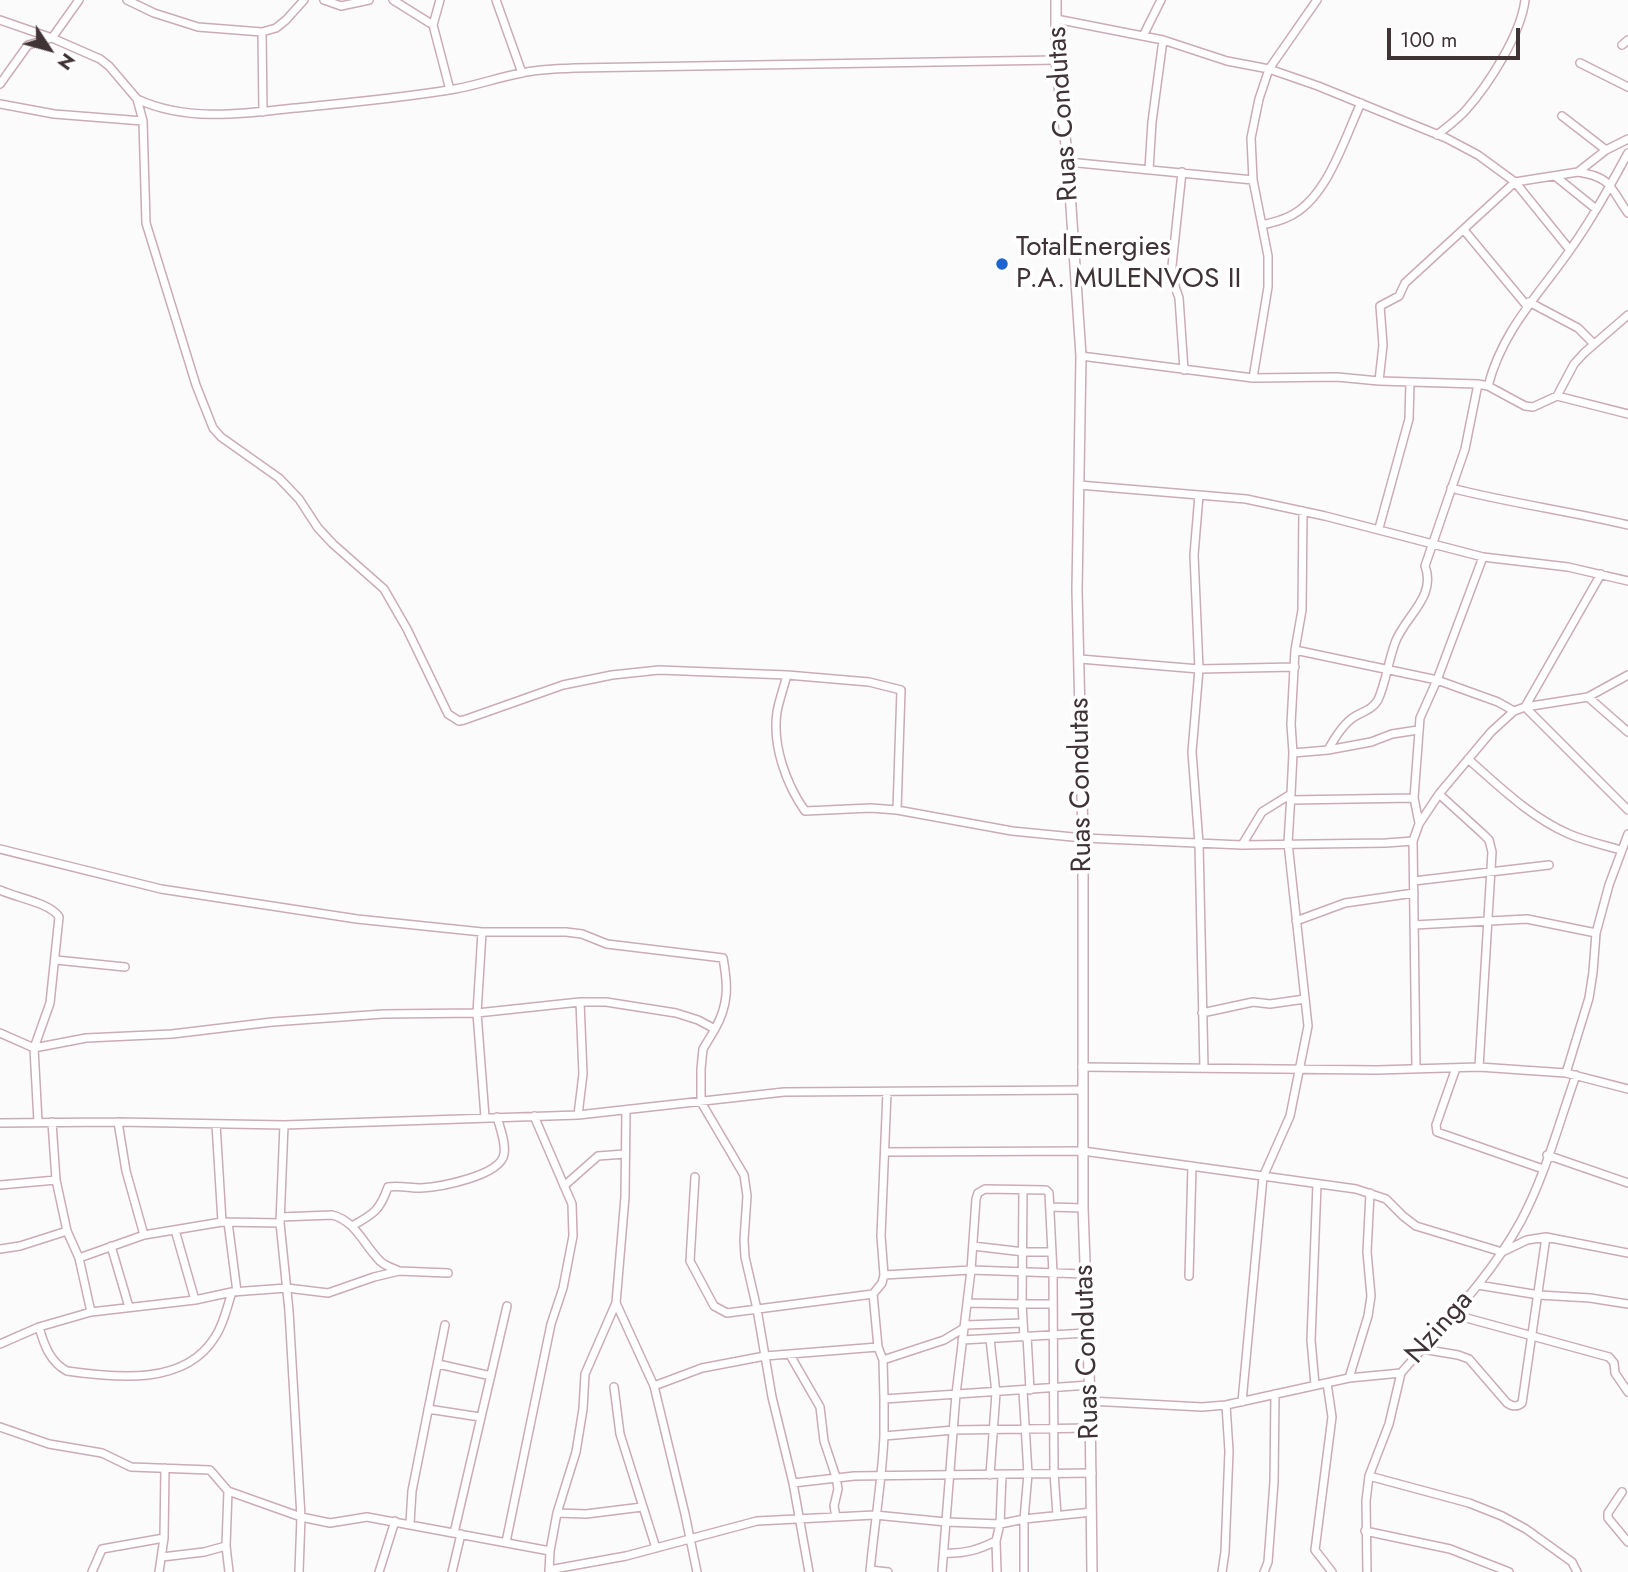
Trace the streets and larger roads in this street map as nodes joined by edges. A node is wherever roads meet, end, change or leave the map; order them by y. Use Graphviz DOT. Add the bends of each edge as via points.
graph roads {
  1 [pos="79,0"];
  2 [pos="127,0"];
  3 [pos="304,0"];
  4 [pos="324,0"];
  5 [pos="369,0"];
  6 [pos="393,0"];
  7 [pos="440,0"];
  8 [pos="496,0"];
  9 [pos="1056,0"];
  10 [pos="1161,0"];
  11 [pos="1317,0"];
  12 [pos="1524,0"];
  13 [pos="1056,19"];
  14 [pos="0,20"];
  15 [pos="432,25"];
  16 [pos="262,32"];
  17 [pos="1143,36"];
  18 [pos="52,38"];
  19 [pos="1163,40"];
  20 [pos="1056,60"];
  21 [pos="1580,63"];
  22 [pos="1269,69"];
  23 [pos="522,73"];
  24 [pos="0,83"];
  25 [pos="1628,87"];
  26 [pos="450,90"];
  27 [pos="138,99"];
  28 [pos="1361,103"];
  29 [pos="0,104"];
  30 [pos="263,112"];
  31 [pos="1562,116"];
  32 [pos="144,121"];
  33 [pos="1437,135"];
  34 [pos="1628,139"];
  35 [pos="1606,150"];
  36 [pos="1628,153"];
  37 [pos="1068,162"];
  38 [pos="1149,169"];
  39 [pos="1182,172"];
  40 [pos="1578,172"];
  41 [pos="1555,176"];
  42 [pos="1254,180"];
  43 [pos="1515,182"];
  44 [pos="1611,187"];
  45 [pos="1606,196"];
  46 [pos="1617,198"];
  47 [pos="1596,209"];
  48 [pos="1628,213"];
  49 [pos="1262,226"];
  50 [pos="1464,230"];
  51 [pos="1570,250"];
  52 [pos="1528,304"];
  53 [pos="1628,315"];
  54 [pos="1594,344"];
  55 [pos="1081,356"];
  56 [pos="1184,370"];
  57 [pos="1252,377"];
  58 [pos="1379,381"];
  59 [pos="1410,382"];
  60 [pos="1478,384"];
  61 [pos="1488,386"];
  62 [pos="1558,396"];
  63 [pos="1628,414"];
  64 [pos="1079,485"];
  65 [pos="1451,488"];
  66 [pos="1199,495"];
  67 [pos="1303,512"];
  68 [pos="1628,525"];
  69 [pos="1379,528"];
  70 [pos="1433,543"];
  71 [pos="1483,557"];
  72 [pos="1601,574"];
  73 [pos="1628,581"];
  74 [pos="1295,650"];
  75 [pos="1080,659"];
  76 [pos="1295,667"];
  77 [pos="1199,669"];
  78 [pos="1387,671"];
  79 [pos="787,675"];
  80 [pos="1628,675"];
  81 [pos="1437,680"];
  82 [pos="1588,697"];
  83 [pos="1525,707"];
  84 [pos="1514,711"];
  85 [pos="1418,730"];
  86 [pos="1628,732"];
  87 [pos="1328,750"];
  88 [pos="1293,752"];
  89 [pos="1468,759"];
  90 [pos="1439,794"];
  91 [pos="1290,797"];
  92 [pos="1414,798"];
  93 [pos="897,810"];
  94 [pos="1628,810"];
  95 [pos="1419,824"];
  96 [pos="1083,838"];
  97 [pos="1627,838"];
  98 [pos="1413,841"];
  99 [pos="1289,843"];
  100 [pos="1199,844"];
  101 [pos="1242,845"];
  102 [pos="0,849"];
  103 [pos="1621,850"];
  104 [pos="1549,865"];
  105 [pos="1489,870"];
  106 [pos="1414,881"];
  107 [pos="0,890"];
  108 [pos="1414,893"];
  109 [pos="1296,921"];
  110 [pos="1490,921"];
  111 [pos="1414,925"];
  112 [pos="482,932"];
  113 [pos="1595,933"];
  114 [pos="56,960"];
  115 [pos="125,967"];
  116 [pos="1305,999"];
  117 [pos="580,1002"];
  118 [pos="477,1013"];
  119 [pos="1202,1013"];
  120 [pos="715,1029"];
  121 [pos="0,1033"];
  122 [pos="34,1048"];
  123 [pos="1083,1067"];
  124 [pos="1479,1067"];
  125 [pos="1204,1068"];
  126 [pos="1456,1068"];
  127 [pos="1300,1069"];
  128 [pos="1416,1069"];
  129 [pos="1566,1073"];
  130 [pos="1576,1075"];
  131 [pos="1083,1090"];
  132 [pos="1628,1090"];
  133 [pos="887,1092"];
  134 [pos="701,1101"];
  135 [pos="626,1110"];
  136 [pos="578,1115"];
  137 [pos="534,1116"];
  138 [pos="485,1117"];
  139 [pos="497,1117"];
  140 [pos="38,1122"];
  141 [pos="52,1122"];
  142 [pos="118,1122"];
  143 [pos="0,1123"];
  144 [pos="216,1124"];
  145 [pos="284,1125"];
  146 [pos="1083,1151"];
  147 [pos="885,1152"];
  148 [pos="625,1154"];
  149 [pos="1547,1156"];
  150 [pos="1192,1166"];
  151 [pos="1542,1169"];
  152 [pos="695,1177"];
  153 [pos="1263,1177"];
  154 [pos="56,1180"];
  155 [pos="1628,1183"];
  156 [pos="1317,1184"];
  157 [pos="0,1185"];
  158 [pos="564,1186"];
  159 [pos="1023,1190"];
  160 [pos="1370,1194"];
  161 [pos="1051,1207"];
  162 [pos="1083,1208"];
  163 [pos="280,1220"];
  164 [pos="225,1222"];
  165 [pos="352,1226"];
  166 [pos="175,1230"];
  167 [pos="67,1231"];
  168 [pos="144,1235"];
  169 [pos="1546,1237"];
  170 [pos="111,1246"];
  171 [pos="973,1246"];
  172 [pos="0,1249"];
  173 [pos="1024,1252"];
  174 [pos="1052,1252"];
  175 [pos="1502,1252"];
  176 [pos="1628,1253"];
  177 [pos="79,1258"];
  178 [pos="971,1270"];
  179 [pos="399,1271"];
  180 [pos="448,1273"];
  181 [pos="1023,1273"];
  182 [pos="1053,1273"];
  183 [pos="1085,1274"];
  184 [pos="884,1275"];
  185 [pos="1189,1276"];
  186 [pos="1478,1285"];
  187 [pos="287,1288"];
  188 [pos="234,1292"];
  189 [pos="873,1294"];
  190 [pos="1539,1295"];
  191 [pos="195,1300"];
  192 [pos="616,1303"];
  193 [pos="968,1303"];
  194 [pos="1022,1304"];
  195 [pos="1053,1304"];
  196 [pos="1628,1304"];
  197 [pos="507,1306"];
  198 [pos="130,1307"];
  199 [pos="757,1309"];
  200 [pos="92,1312"];
  201 [pos="1452,1314"];
  202 [pos="1023,1323"];
  203 [pos="445,1325"];
  204 [pos="964,1326"];
  205 [pos="39,1327"];
  206 [pos="1087,1333"];
  207 [pos="1053,1335"];
  208 [pos="1025,1337"];
  209 [pos="1533,1337"];
  210 [pos="990,1339"];
  211 [pos="962,1340"];
  212 [pos="0,1344"];
  213 [pos="878,1347"];
  214 [pos="1422,1349"];
  215 [pos="790,1355"];
  216 [pos="765,1356"];
  217 [pos="883,1360"];
  218 [pos="438,1364"];
  219 [pos="1401,1373"];
  220 [pos="491,1376"];
  221 [pos="1349,1378"];
  222 [pos="1326,1383"];
  223 [pos="1090,1385"];
  224 [pos="1315,1385"];
  225 [pos="654,1386"];
  226 [pos="614,1387"];
  227 [pos="1053,1388"];
  228 [pos="1027,1390"];
  229 [pos="1628,1391"];
  230 [pos="996,1393"];
  231 [pos="956,1394"];
  232 [pos="1275,1394"];
  233 [pos="884,1399"];
  234 [pos="1090,1401"];
  235 [pos="1242,1402"];
  236 [pos="1226,1405"];
  237 [pos="428,1409"];
  238 [pos="480,1417"];
  239 [pos="0,1427"];
  240 [pos="993,1429"];
  241 [pos="1027,1429"];
  242 [pos="1091,1429"];
  243 [pos="954,1430"];
  244 [pos="1054,1430"];
  245 [pos="884,1436"];
  246 [pos="165,1468"];
  247 [pos="1092,1473"];
  248 [pos="1028,1474"];
  249 [pos="1054,1474"];
  250 [pos="883,1475"];
  251 [pos="990,1475"];
  252 [pos="1002,1475"];
  253 [pos="950,1476"];
  254 [pos="1369,1476"];
  255 [pos="836,1478"];
  256 [pos="793,1483"];
  257 [pos="228,1491"];
  258 [pos="1622,1492"];
  259 [pos="642,1507"];
  260 [pos="557,1513"];
  261 [pos="1092,1513"];
  262 [pos="875,1515"];
  263 [pos="1057,1515"];
  264 [pos="301,1517"];
  265 [pos="836,1517"];
  266 [pos="1024,1519"];
  267 [pos="800,1520"];
  268 [pos="395,1521"];
  269 [pos="946,1522"];
  270 [pos="410,1523"];
  271 [pos="1000,1524"];
  272 [pos="1365,1531"];
  273 [pos="458,1534"];
  274 [pos="690,1537"];
  275 [pos="164,1538"];
  276 [pos="996,1541"];
  277 [pos="506,1542"];
  278 [pos="1628,1542"];
  279 [pos="226,1546"];
  280 [pos="656,1548"];
  281 [pos="550,1551"];
  282 [pos="944,1553"];
  283 [pos="162,1557"];
  284 [pos="549,1571"];
  285 [pos="870,1571"];
  286 [pos="92,1572"];
  287 [pos="159,1572"];
  288 [pos="229,1572"];
  289 [pos="299,1572"];
  290 [pos="379,1572"];
  291 [pos="452,1572"];
  292 [pos="697,1572"];
  293 [pos="808,1572"];
  294 [pos="888,1572"];
  295 [pos="942,1572"];
  296 [pos="997,1572"];
  297 [pos="1024,1572"];
  298 [pos="1091,1572"];
  299 [pos="1222,1572"];
  300 [pos="1265,1572"];
  301 [pos="1332,1572"];
  302 [pos="1367,1572"];
  303 [pos="1509,1572"];
  304 [pos="1577,1572"];
  1 -- 18 [label="street"];
  2 -- 16 [label="street" via="198,27"];
  3 -- 16 [label="street" via="276,28"];
  4 -- 5 [label="street" via="341,6"];
  6 -- 15 [label="street"];
  7 -- 15 [label="street"];
  8 -- 23 [label="street"];
  9 -- 13 [label="street, Ruas Condutas"];
  10 -- 17 [label="street"];
  11 -- 22 [label="street"];
  12 -- 33 [label="street" via="1524,10 1492,74 1466,110"];
  13 -- 17 [label="street"];
  13 -- 20 [label="street, Ruas Condutas"];
  14 -- 18 [label="street"];
  15 -- 26 [label="street"];
  16 -- 30 [label="street"];
  17 -- 19 [label="street"];
  18 -- 24 [label="street" via="28,45"];
  18 -- 27 [label="street" via="106,62"];
  19 -- 22 [label="street"];
  19 -- 38 [label="street"];
  20 -- 23 [label="street" via="575,68"];
  20 -- 37 [label="street, Ruas Condutas"];
  21 -- 25 [label="street"];
  22 -- 28 [label="street"];
  22 -- 42 [label="street" via="1251,138"];
  23 -- 26 [label="street"];
  26 -- 30 [label="street"];
  27 -- 30 [label="street" via="156,108 190,114"];
  27 -- 32 [label="street"];
  28 -- 33 [label="street"];
  28 -- 49 [label="street" via="1317,194 1290,217"];
  29 -- 32 [label="street" via="54,114"];
  31 -- 35 [label="street"];
  32 -- 79 [label="street" via="146,222 213,429 279,478 333,544 384,589 451,717 464,720 562,685 612,675 659,670"];
  33 -- 43 [label="street" via="1478,155"];
  34 -- 35 [label="street"];
  35 -- 40 [label="street"];
  36 -- 44 [label="street"];
  37 -- 38 [label="street"];
  37 -- 55 [label="street, Ruas Condutas"];
  38 -- 39 [label="street"];
  39 -- 42 [label="street"];
  39 -- 56 [label="street" via="1171,275 1180,309"];
  40 -- 41 [label="street"];
  40 -- 44 [label="street" via="1600,176"];
  41 -- 43 [label="street"];
  41 -- 47 [label="street"];
  42 -- 49 [label="street"];
  43 -- 50 [label="street"];
  43 -- 51 [label="street"];
  44 -- 45 [label="street"];
  44 -- 46 [label="street"];
  45 -- 46 [label="street"];
  45 -- 47 [label="street"];
  46 -- 48 [label="street"];
  47 -- 51 [label="street"];
  49 -- 57 [label="street" via="1268,287"];
  50 -- 52 [label="street"];
  50 -- 58 [label="street" via="1405,283 1399,296 1380,306 1383,345"];
  51 -- 52 [label="street"];
  52 -- 54 [label="street" via="1578,328"];
  52 -- 61 [label="street" via="1504,345"];
  53 -- 54 [label="street"];
  54 -- 62 [label="street" via="1574,364"];
  55 -- 56 [label="street"];
  55 -- 64 [label="street, Ruas Condutas"];
  56 -- 57 [label="street"];
  57 -- 58 [label="street"];
  58 -- 59 [label="street"];
  59 -- 60 [label="street"];
  59 -- 69 [label="street" via="1409,419"];
  60 -- 61 [label="street"];
  60 -- 65 [label="street" via="1468,439"];
  61 -- 62 [label="street" via="1533,407"];
  62 -- 63 [label="street"];
  64 -- 66 [label="street"];
  64 -- 75 [label="street, Ruas Condutas"];
  65 -- 68 [label="street"];
  65 -- 70 [label="street"];
  66 -- 67 [label="street" via="1246,499"];
  66 -- 77 [label="street" via="1194,555"];
  67 -- 69 [label="street"];
  67 -- 74 [label="street" via="1302,610"];
  69 -- 70 [label="street"];
  70 -- 71 [label="street"];
  70 -- 78 [label="street" via="1425,566 1428,579 1423,598 1399,631"];
  71 -- 72 [label="street"];
  71 -- 81 [label="street"];
  72 -- 73 [label="street"];
  72 -- 83 [label="street"];
  74 -- 76 [label="street"];
  74 -- 78 [label="street"];
  75 -- 77 [label="street"];
  75 -- 96 [label="street, Ruas Condutas"];
  76 -- 77 [label="street"];
  76 -- 88 [label="street"];
  77 -- 100 [label="street" via="1192,752"];
  78 -- 81 [label="street"];
  78 -- 87 [label="street" via="1374,705 1354,716"];
  79 -- 93 [label="street" via="777,711 778,747 805,811"];
  79 -- 93 [label="street" via="869,682 901,690"];
  80 -- 82 [label="street"];
  81 -- 84 [label="street"];
  81 -- 85 [label="street"];
  82 -- 83 [label="street"];
  82 -- 86 [label="street"];
  83 -- 84 [label="street"];
  83 -- 94 [label="street"];
  84 -- 89 [label="street"];
  85 -- 87 [label="street"];
  85 -- 92 [label="street"];
  87 -- 88 [label="street"];
  88 -- 91 [label="street"];
  89 -- 90 [label="street"];
  89 -- 103 [label="street" via="1553,826"];
  90 -- 95 [label="street"];
  90 -- 105 [label="street" via="1489,840"];
  91 -- 92 [label="street"];
  91 -- 99 [label="street"];
  91 -- 101 [label="street" via="1262,812"];
  92 -- 95 [label="street"];
  93 -- 96 [label="street" via="1012,831"];
  95 -- 98 [label="street"];
  96 -- 100 [label="street"];
  96 -- 123 [label="street, Ruas Condutas"];
  97 -- 103 [label="street"];
  98 -- 99 [label="street"];
  98 -- 106 [label="street"];
  99 -- 101 [label="street"];
  99 -- 109 [label="street"];
  100 -- 101 [label="street"];
  100 -- 119 [label="street"];
  102 -- 112 [label="street" via="161,889 356,919"];
  103 -- 113 [label="street"];
  104 -- 105 [label="street"];
  105 -- 106 [label="street"];
  105 -- 110 [label="street"];
  106 -- 108 [label="street"];
  107 -- 114 [label="street" via="55,909 59,917"];
  108 -- 109 [label="street" via="1345,903"];
  108 -- 111 [label="street"];
  109 -- 116 [label="street"];
  110 -- 111 [label="street"];
  110 -- 113 [label="street" via="1533,919"];
  110 -- 124 [label="street"];
  111 -- 128 [label="street"];
  112 -- 118 [label="street"];
  112 -- 120 [label="street" via="566,932 607,944 723,958 728,991"];
  113 -- 129 [label="street" via="1591,985"];
  114 -- 115 [label="street"];
  114 -- 122 [label="street" via="50,1003"];
  116 -- 119 [label="street" via="1252,1002"];
  116 -- 127 [label="street" via="1308,1026"];
  117 -- 118 [label="street"];
  117 -- 120 [label="street" via="676,1013"];
  117 -- 136 [label="street" via="583,1074"];
  118 -- 122 [label="street" via="272,1022 86,1038"];
  118 -- 138 [label="street"];
  119 -- 125 [label="street"];
  120 -- 134 [label="street" via="703,1049"];
  121 -- 122 [label="street"];
  122 -- 140 [label="street"];
  123 -- 125 [label="street"];
  123 -- 131 [label="street, Ruas Condutas"];
  124 -- 126 [label="street"];
  124 -- 129 [label="street"];
  125 -- 127 [label="street"];
  126 -- 128 [label="street"];
  126 -- 151 [label="street" via="1437,1132"];
  127 -- 128 [label="street"];
  127 -- 153 [label="street" via="1287,1123"];
  129 -- 130 [label="street"];
  130 -- 132 [label="street"];
  130 -- 149 [label="street, Nzinga"];
  131 -- 133 [label="street"];
  131 -- 146 [label="street, Ruas Condutas"];
  133 -- 134 [label="street" via="784,1092"];
  133 -- 147 [label="street"];
  134 -- 135 [label="street"];
  134 -- 199 [label="street" via="744,1175 745,1257"];
  135 -- 136 [label="street"];
  135 -- 148 [label="street"];
  136 -- 137 [label="street"];
  137 -- 139 [label="street"];
  137 -- 158 [label="street"];
  138 -- 139 [label="street"];
  138 -- 145 [label="street"];
  139 -- 165 [label="street" via="504,1154 496,1166 466,1180 425,1188 388,1187 382,1206"];
  140 -- 141 [label="street"];
  140 -- 143 [label="street"];
  141 -- 142 [label="street"];
  141 -- 154 [label="street"];
  142 -- 144 [label="street"];
  142 -- 168 [label="street"];
  144 -- 145 [label="street"];
  144 -- 164 [label="street"];
  145 -- 163 [label="street"];
  146 -- 147 [label="street"];
  146 -- 150 [label="street"];
  146 -- 162 [label="street, Ruas Condutas"];
  147 -- 184 [label="street"];
  148 -- 158 [label="street" via="598,1156"];
  148 -- 192 [label="street"];
  149 -- 151 [label="street, Nzinga"];
  149 -- 155 [label="street"];
  150 -- 153 [label="street"];
  150 -- 185 [label="street"];
  151 -- 175 [label="street, Nzinga" via="1524,1215"];
  152 -- 199 [label="street" via="693,1269 718,1309 727,1313"];
  153 -- 156 [label="street"];
  153 -- 235 [label="street"];
  154 -- 157 [label="street"];
  154 -- 167 [label="street"];
  156 -- 160 [label="street"];
  156 -- 224 [label="street" via="1311,1340"];
  158 -- 277 [label="street" via="572,1204 573,1236"];
  159 -- 161 [label="street" via="1047,1191"];
  159 -- 171 [label="street" via="985,1189 978,1194"];
  159 -- 173 [label="street"];
  160 -- 175 [label="street" via="1385,1199 1416,1226"];
  160 -- 221 [label="street" via="1367,1252 1371,1296"];
  161 -- 162 [label="street"];
  161 -- 174 [label="street"];
  162 -- 183 [label="street, Ruas Condutas"];
  163 -- 164 [label="street"];
  163 -- 165 [label="street" via="332,1215"];
  163 -- 187 [label="street"];
  164 -- 166 [label="street"];
  164 -- 188 [label="street"];
  165 -- 179 [label="street" via="380,1261"];
  166 -- 168 [label="street"];
  166 -- 191 [label="street"];
  167 -- 172 [label="street"];
  167 -- 177 [label="street"];
  168 -- 170 [label="street"];
  169 -- 175 [label="street"];
  169 -- 176 [label="street"];
  169 -- 190 [label="street"];
  170 -- 177 [label="street"];
  170 -- 198 [label="street"];
  171 -- 173 [label="street"];
  171 -- 178 [label="street"];
  173 -- 174 [label="street"];
  173 -- 181 [label="street"];
  174 -- 182 [label="street"];
  175 -- 186 [label="street, Nzinga"];
  177 -- 200 [label="street"];
  178 -- 181 [label="street"];
  178 -- 184 [label="street"];
  178 -- 193 [label="street"];
  179 -- 180 [label="street"];
  179 -- 187 [label="street" via="328,1293"];
  181 -- 182 [label="street"];
  181 -- 194 [label="street"];
  182 -- 183 [label="street"];
  182 -- 195 [label="street"];
  183 -- 206 [label="street, Ruas Condutas"];
  184 -- 189 [label="street"];
  186 -- 190 [label="street"];
  186 -- 201 [label="street, Nzinga"];
  187 -- 188 [label="street"];
  187 -- 264 [label="street"];
  188 -- 191 [label="street"];
  188 -- 205 [label="street" via="207,1348 188,1365 159,1374 67,1371 48,1352"];
  189 -- 199 [label="street"];
  189 -- 213 [label="street"];
  190 -- 196 [label="street"];
  190 -- 209 [label="street"];
  191 -- 198 [label="street"];
  192 -- 225 [label="street"];
  192 -- 260 [label="street" via="585,1374 576,1452"];
  193 -- 194 [label="street"];
  193 -- 204 [label="street"];
  194 -- 195 [label="street"];
  194 -- 202 [label="street"];
  195 -- 207 [label="street"];
  197 -- 220 [label="street"];
  198 -- 200 [label="street"];
  199 -- 216 [label="street"];
  200 -- 205 [label="street"];
  201 -- 209 [label="street"];
  201 -- 214 [label="street, Nzinga"];
  202 -- 204 [label="street"];
  202 -- 208 [label="street"];
  203 -- 218 [label="street"];
  204 -- 211 [label="street"];
  204 -- 217 [label="street" via="944,1340"];
  205 -- 212 [label="street"];
  206 -- 207 [label="street"];
  206 -- 223 [label="street, Ruas Condutas"];
  207 -- 208 [label="street"];
  207 -- 227 [label="street"];
  208 -- 210 [label="street"];
  208 -- 228 [label="street"];
  209 -- 214 [label="street" via="1524,1398 1518,1406 1507,1403 1469,1359"];
  209 -- 229 [label="street" via="1609,1357"];
  210 -- 211 [label="street"];
  210 -- 230 [label="street"];
  211 -- 231 [label="street"];
  213 -- 215 [label="street"];
  213 -- 217 [label="street"];
  214 -- 219 [label="street, Nzinga"];
  215 -- 216 [label="street"];
  215 -- 255 [label="street" via="818,1402"];
  216 -- 225 [label="street" via="702,1368"];
  216 -- 256 [label="street"];
  217 -- 233 [label="street"];
  218 -- 220 [label="street"];
  218 -- 237 [label="street"];
  219 -- 221 [label="street, Nzinga"];
  219 -- 254 [label="street" via="1390,1424"];
  220 -- 238 [label="street"];
  221 -- 222 [label="street, Nzinga"];
  222 -- 224 [label="street, Nzinga"];
  222 -- 301 [label="street" via="1332,1417 1315,1549"];
  223 -- 227 [label="street"];
  223 -- 234 [label="street, Ruas Condutas"];
  224 -- 232 [label="street, Nzinga"];
  225 -- 274 [label="street"];
  226 -- 259 [label="street" via="620,1434"];
  227 -- 228 [label="street"];
  227 -- 244 [label="street"];
  228 -- 230 [label="street"];
  228 -- 241 [label="street"];
  230 -- 231 [label="street"];
  230 -- 240 [label="street"];
  231 -- 233 [label="street"];
  231 -- 243 [label="street"];
  232 -- 235 [label="street, Nzinga"];
  232 -- 300 [label="street" via="1274,1482"];
  233 -- 245 [label="street"];
  234 -- 236 [label="street, Nzinga"];
  234 -- 242 [label="street, Ruas Condutas"];
  235 -- 236 [label="street, Nzinga"];
  236 -- 299 [label="street" via="1229,1451"];
  237 -- 238 [label="street"];
  237 -- 270 [label="street"];
  238 -- 273 [label="street"];
  239 -- 246 [label="street" via="49,1444 102,1453 126,1466"];
  240 -- 241 [label="street"];
  240 -- 243 [label="street"];
  240 -- 251 [label="street"];
  241 -- 244 [label="street"];
  241 -- 248 [label="street"];
  242 -- 244 [label="street"];
  242 -- 247 [label="street, Ruas Condutas"];
  243 -- 245 [label="street"];
  243 -- 253 [label="street"];
  244 -- 249 [label="street"];
  245 -- 250 [label="street"];
  246 -- 257 [label="street" via="209,1471"];
  246 -- 275 [label="street"];
  247 -- 249 [label="street"];
  247 -- 261 [label="street, Ruas Condutas"];
  248 -- 249 [label="street"];
  248 -- 252 [label="street"];
  248 -- 266 [label="street"];
  249 -- 263 [label="street"];
  250 -- 253 [label="street"];
  250 -- 255 [label="street"];
  250 -- 262 [label="street"];
  251 -- 252 [label="street"];
  251 -- 253 [label="street"];
  252 -- 271 [label="street"];
  253 -- 269 [label="street"];
  254 -- 272 [label="street"];
  254 -- 304 [label="street" via="1502,1516 1572,1562"];
  255 -- 256 [label="street"];
  255 -- 265 [label="street"];
  256 -- 267 [label="street"];
  257 -- 264 [label="street"];
  257 -- 279 [label="street"];
  258 -- 278 [label="street" via="1608,1518"];
  259 -- 260 [label="street"];
  259 -- 280 [label="street"];
  260 -- 281 [label="street"];
  261 -- 263 [label="street"];
  261 -- 298 [label="street, Ruas Condutas"];
  262 -- 265 [label="street"];
  262 -- 269 [label="street"];
  262 -- 285 [label="street"];
  263 -- 266 [label="street"];
  264 -- 268 [label="street" via="330,1522 367,1517"];
  264 -- 289 [label="street"];
  265 -- 267 [label="street"];
  266 -- 271 [label="street"];
  266 -- 297 [label="street"];
  267 -- 274 [label="street" via="757,1521"];
  267 -- 293 [label="street"];
  268 -- 270 [label="street"];
  268 -- 290 [label="street"];
  269 -- 271 [label="street"];
  269 -- 282 [label="street"];
  270 -- 273 [label="street"];
  271 -- 276 [label="street"];
  272 -- 302 [label="street"];
  272 -- 303 [label="street" via="1450,1549"];
  273 -- 277 [label="street"];
  273 -- 291 [label="street"];
  274 -- 280 [label="street"];
  274 -- 292 [label="street"];
  275 -- 283 [label="street"];
  275 -- 286 [label="street" via="102,1549"];
  276 -- 282 [label="street" via="962,1554"];
  276 -- 296 [label="street"];
  277 -- 281 [label="street"];
  279 -- 283 [label="street"];
  279 -- 288 [label="street"];
  280 -- 284 [label="street"];
  281 -- 284 [label="street"];
  282 -- 295 [label="street"];
  283 -- 287 [label="street"];
  285 -- 294 [label="street"];
}
